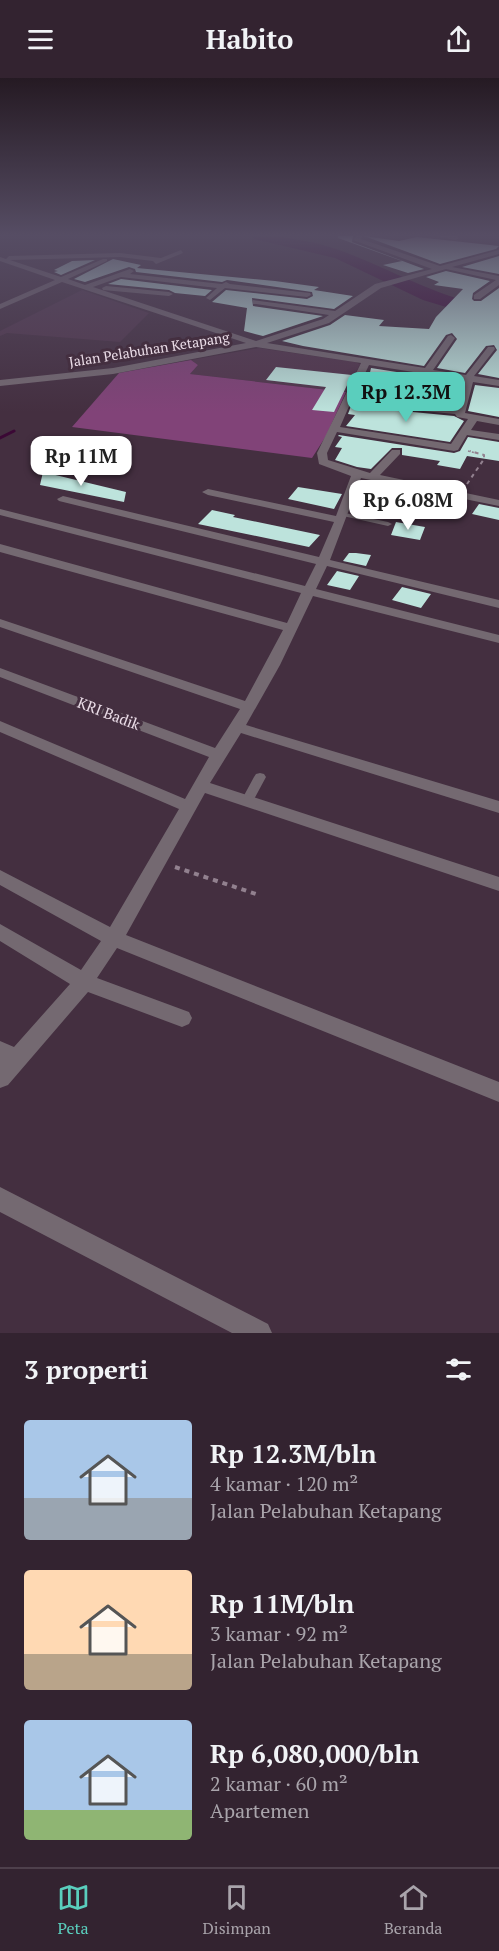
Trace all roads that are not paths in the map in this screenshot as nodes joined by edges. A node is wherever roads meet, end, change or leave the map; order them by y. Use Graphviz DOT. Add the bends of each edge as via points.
graph roads {
  1 [pos="27,295"];
  2 [pos="104,295"];
  3 [pos="214,295"];
  4 [pos="363,295"];
  5 [pos="480,295"];
  6 [pos="477,297"];
  7 [pos="210,298"];
  8 [pos="256,302"];
  9 [pos="0,307"];
  10 [pos="338,314"];
  11 [pos="451,338"];
  12 [pos="256,344"];
  13 [pos="491,349"];
  14 [pos="366,362"];
  15 [pos="428,370"];
  16 [pos="469,377"];
  17 [pos="0,383"];
  18 [pos="499,383"];
  19 [pos="346,401"];
  20 [pos="460,412"];
  21 [pos="473,419"];
  22 [pos="499,422"];
  23 [pos="334,429"];
  24 [pos="465,432"];
  25 [pos="499,437"];
  26 [pos="396,452"];
  27 [pos="357,474"];
  28 [pos="374,476"];
  29 [pos="208,492"];
  30 [pos="63,499"];
  31 [pos="499,503"];
  32 [pos="0,512"];
  33 [pos="341,517"];
  34 [pos="388,524"];
  35 [pos="0,548"];
  36 [pos="322,561"];
  37 [pos="308,592"];
  38 [pos="499,604"];
  39 [pos="0,623"];
  40 [pos="290,628"];
  41 [pos="499,639"];
  42 [pos="0,672"];
  43 [pos="249,707"];
  44 [pos="0,726"];
  45 [pos="237,727"];
  46 [pos="218,755"];
  47 [pos="260,777"];
  48 [pos="201,786"];
  49 [pos="247,801"];
  50 [pos="189,807"];
  51 [pos="499,807"];
  52 [pos="0,877"];
  53 [pos="499,884"];
  54 [pos="0,932"];
  55 [pos="113,938"];
  56 [pos="84,982"];
  57 [pos="182,1017"];
  58 [pos="8,1054"];
  59 [pos="0,1078"];
  60 [pos="499,1092"];
  61 [pos="0,1199"];
  62 [pos="259,1333"];
  1 -- 9 [label="street"];
  2 -- 12 [label="street"];
  3 -- 7 [label="street"];
  4 -- 10 [label="street, Jalan Pelabuhan Ketapang"];
  5 -- 6 [label="street"];
  8 -- 10 [label="street"];
  10 -- 12 [label="street, Jalan Pelabuhan Ketapang" via="303,330"];
  11 -- 15 [label="street"];
  12 -- 14 [label="street"];
  12 -- 17 [label="street, Jalan Pelabuhan Ketapang" via="113,371"];
  13 -- 16 [label="street"];
  14 -- 15 [label="street"];
  14 -- 19 [label="street"];
  15 -- 16 [label="street"];
  16 -- 18 [label="street"];
  16 -- 20 [label="street"];
  19 -- 20 [label="street"];
  19 -- 23 [label="street"];
  20 -- 21 [label="street" via="462,417"];
  21 -- 22 [label="street"];
  21 -- 24 [label="street"];
  23 -- 24 [label="street" via="454,448"];
  23 -- 27 [label="street" via="321,459"];
  24 -- 25 [label="street"];
  26 -- 28 [label="street"];
  27 -- 28 [label="street"];
  27 -- 33 [label="street"];
  28 -- 31 [label="street"];
  29 -- 33 [label="street"];
  30 -- 36 [label="street"];
  32 -- 37 [label="street"];
  33 -- 34 [label="lane"];
  33 -- 36 [label="street"];
  35 -- 40 [label="street"];
  36 -- 37 [label="street"];
  36 -- 38 [label="street"];
  37 -- 40 [label="street"];
  37 -- 41 [label="street"];
  39 -- 43 [label="street"];
  40 -- 43 [label="street"];
  42 -- 46 [label="street, KRI Badik"];
  43 -- 45 [label="street"];
  44 -- 50 [label="street"];
  45 -- 46 [label="street"];
  45 -- 51 [label="street"];
  46 -- 48 [label="street"];
  47 -- 49 [label="lane"];
  48 -- 49 [label="street"];
  48 -- 50 [label="street"];
  49 -- 53 [label="street"];
  50 -- 55 [label="street"];
  52 -- 55 [label="street"];
  54 -- 56 [label="street"];
  55 -- 56 [label="street"];
  55 -- 60 [label="street"];
  56 -- 57 [label="street"];
  56 -- 58 [label="street"];
  58 -- 59 [label="street"];
  61 -- 62 [label="street"];
}
